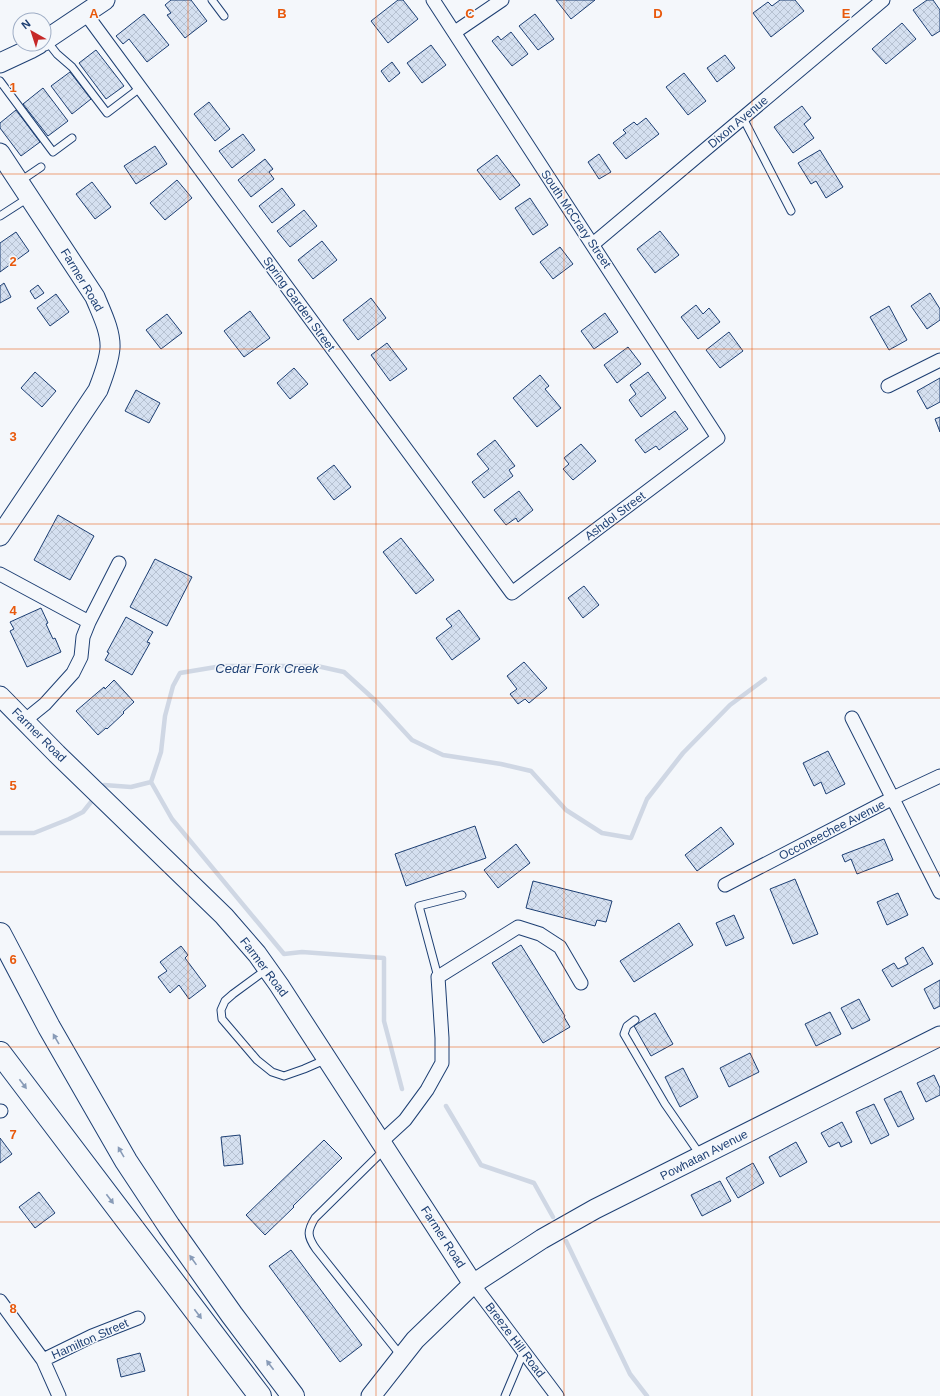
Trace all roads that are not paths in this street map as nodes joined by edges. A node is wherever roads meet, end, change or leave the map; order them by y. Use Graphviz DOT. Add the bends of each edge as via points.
graph roads {
  1 [pos="105,0"];
  2 [pos="212,0"];
  3 [pos="433,0"];
  4 [pos="502,0"];
  5 [pos="883,0"];
  6 [pos="86,14"];
  7 [pos="224,16"];
  8 [pos="455,32"];
  9 [pos="52,35"];
  10 [pos="52,49"];
  11 [pos="24,52"];
  12 [pos="0,63"];
  13 [pos="0,81"];
  14 [pos="140,88"];
  15 [pos="743,118"];
  16 [pos="72,138"];
  17 [pos="1,158"];
  18 [pos="41,167"];
  19 [pos="19,182"];
  20 [pos="29,197"];
  21 [pos="791,211"];
  22 [pos="0,216"];
  23 [pos="593,244"];
  24 [pos="940,360"];
  25 [pos="888,386"];
  26 [pos="718,438"];
  27 [pos="0,536"];
  28 [pos="119,563"];
  29 [pos="0,574"];
  30 [pos="512,593"];
  31 [pos="89,622"];
  32 [pos="0,696"];
  33 [pos="852,718"];
  34 [pos="24,721"];
  35 [pos="940,776"];
  36 [pos="893,798"];
  37 [pos="725,885"];
  38 [pos="940,892"];
  39 [pos="462,895"];
  40 [pos="0,934"];
  41 [pos="267,969"];
  42 [pos="438,977"];
  43 [pos="581,983"];
  44 [pos="635,1020"];
  45 [pos="940,1036"];
  46 [pos="0,1053"];
  47 [pos="327,1058"];
  48 [pos="383,1145"];
  49 [pos="702,1156"];
  50 [pos="473,1284"];
  51 [pos="0,1301"];
  52 [pos="138,1318"];
  53 [pos="524,1351"];
  54 [pos="402,1357"];
  55 [pos="43,1360"];
  56 [pos="59,1396"];
  57 [pos="260,1396"];
  58 [pos="293,1396"];
  59 [pos="371,1396"];
  60 [pos="505,1396"];
  61 [pos="557,1396"];
  1 -- 6 [label="street"];
  2 -- 7 [label="lane"];
  3 -- 8 [label="street, South McCrary Street"];
  4 -- 8 [label="street"];
  5 -- 15 [label="street, Dixon Avenue"];
  6 -- 9 [label="street"];
  6 -- 14 [label="street, Spring Garden Street"];
  8 -- 23 [label="street, South McCrary Street"];
  10 -- 14 [label="lane" via="72,67 107,112"];
  11 -- 12 [label="street"];
  13 -- 16 [label="lane" via="53,152"];
  14 -- 30 [label="street, Spring Garden Street"];
  15 -- 21 [label="lane"];
  15 -- 23 [label="street, Dixon Avenue"];
  17 -- 19 [label="street, Farmer Road"];
  18 -- 19 [label="lane"];
  19 -- 20 [label="street, Farmer Road"];
  20 -- 22 [label="lane"];
  20 -- 27 [label="street, Farmer Road" via="95,297 106,322 110,347 107,366 98,390"];
  23 -- 26 [label="street, South McCrary Street"];
  24 -- 25 [label="street"];
  26 -- 30 [label="street, Ashdol Street"];
  28 -- 31 [label="street"];
  29 -- 31 [label="street"];
  31 -- 34 [label="street" via="81,657 73,673 50,699"];
  32 -- 34 [label="street, Farmer Road"];
  33 -- 36 [label="street"];
  34 -- 41 [label="street, Farmer Road" via="224,916"];
  35 -- 36 [label="street, Occoneechee Avenue"];
  36 -- 37 [label="street, Occoneechee Avenue"];
  36 -- 38 [label="street"];
  39 -- 42 [label="lane" via="419,906"];
  58 -- 40 [label="highway, one-way" via="232,1315 126,1162 49,1027"];
  41 -- 47 [label="street, Farmer Road"];
  41 -- 47 [label="lane" via="225,1001 221,1010 222,1019 257,1060 272,1072 284,1076"];
  42 -- 43 [label="street" via="518,927 540,934 560,947"];
  42 -- 48 [label="street" via="442,1063 428,1090"];
  44 -- 49 [label="lane" via="627,1026 624,1034 661,1098"];
  45 -- 49 [label="street, Powhatan Avenue"];
  46 -- 57 [label="highway, one-way"];
  47 -- 48 [label="street, Farmer Road"];
  48 -- 50 [label="street, Farmer Road"];
  48 -- 54 [label="lane" via="315,1218 308,1233 316,1249"];
  49 -- 50 [label="street, Powhatan Avenue" via="595,1209 542,1239"];
  50 -- 53 [label="street, Breeze Hill Road"];
  50 -- 54 [label="street, Powhatan Avenue" via="415,1340"];
  51 -- 55 [label="street"];
  52 -- 55 [label="street, Hamilton Street" via="92,1336"];
  53 -- 60 [label="lane"];
  53 -- 61 [label="street, Breeze Hill Road"];
  54 -- 59 [label="street, Powhatan Avenue"];
  55 -- 56 [label="street"];
}
